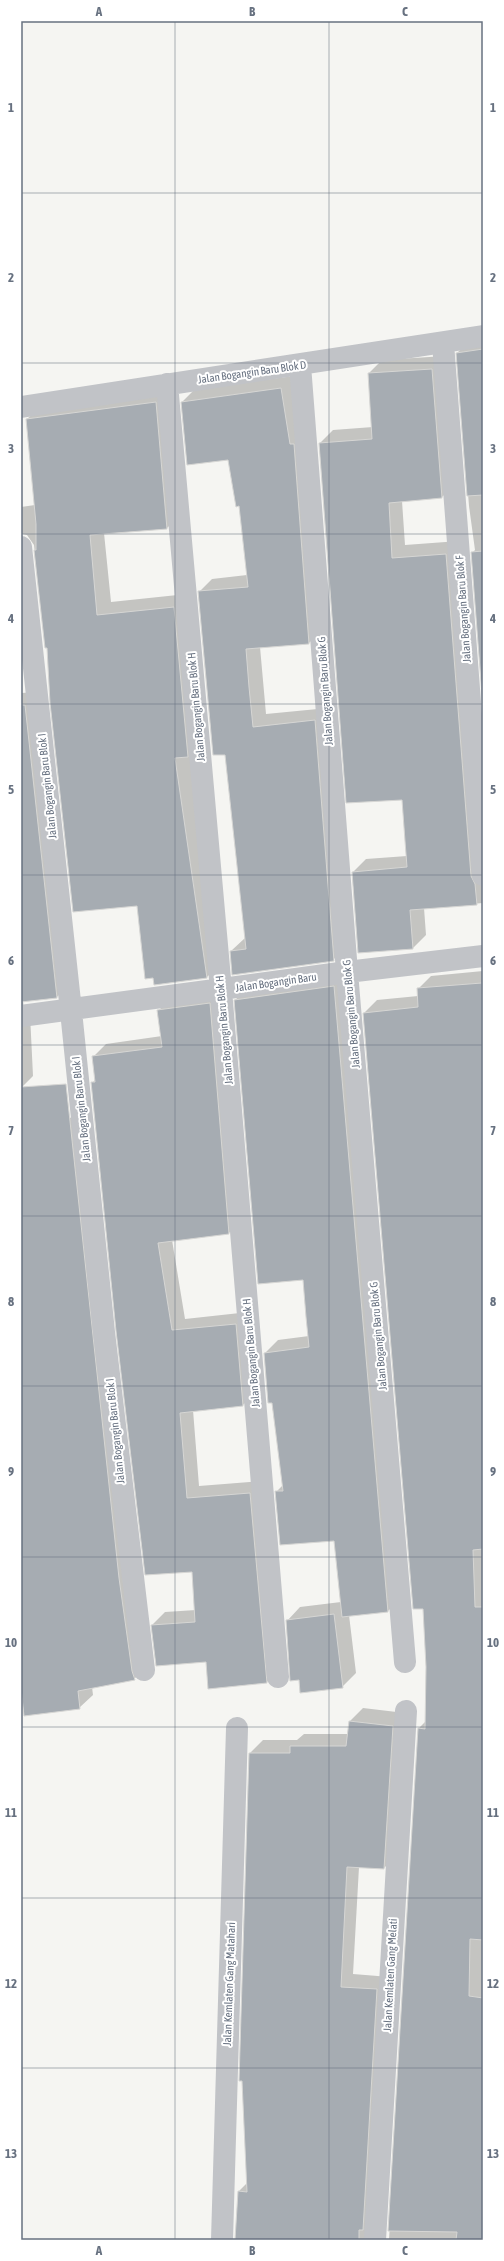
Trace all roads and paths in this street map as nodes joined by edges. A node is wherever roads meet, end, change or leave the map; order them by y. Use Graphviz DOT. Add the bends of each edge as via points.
graph roads {
  1 [pos="483,336"];
  2 [pos="443,343"];
  3 [pos="300,365"];
  4 [pos="167,384"];
  5 [pos="21,407"];
  6 [pos="21,547"];
  7 [pos="483,875"];
  8 [pos="483,956"];
  9 [pos="347,972"];
  10 [pos="221,990"];
  11 [pos="72,1010"];
  12 [pos="21,1016"];
  13 [pos="405,1662"];
  14 [pos="144,1670"];
  15 [pos="278,1677"];
  16 [pos="406,1711"];
  17 [pos="237,1728"];
  18 [pos="222,2240"];
  19 [pos="374,2240"];
  1 -- 2 [label="street, Jalan Bogangin Baru Blok D"];
  2 -- 3 [label="street, Jalan Bogangin Baru Blok D"];
  2 -- 7 [label="street, Jalan Bogangin Baru Blok F"];
  3 -- 4 [label="street, Jalan Bogangin Baru Blok D"];
  3 -- 9 [label="street, Jalan Bogangin Baru Blok G"];
  4 -- 5 [label="street, Jalan Bogangin Baru Blok D"];
  4 -- 10 [label="street, Jalan Bogangin Baru Blok H"];
  6 -- 11 [label="street, Jalan Bogangin Baru Blok I"];
  8 -- 9 [label="street, Jalan Bogangin Baru"];
  9 -- 10 [label="street, Jalan Bogangin Baru"];
  9 -- 13 [label="street, Jalan Bogangin Baru Blok G"];
  10 -- 11 [label="street, Jalan Bogangin Baru"];
  10 -- 15 [label="street, Jalan Bogangin Baru Blok H"];
  11 -- 12 [label="street, Jalan Bogangin Baru"];
  11 -- 14 [label="street, Jalan Bogangin Baru Blok I" via="105,1348"];
  16 -- 19 [label="street, Jalan Kemlaten Gang Melati"];
  17 -- 18 [label="street, Jalan Kemlaten Gang Matahari"];
}
